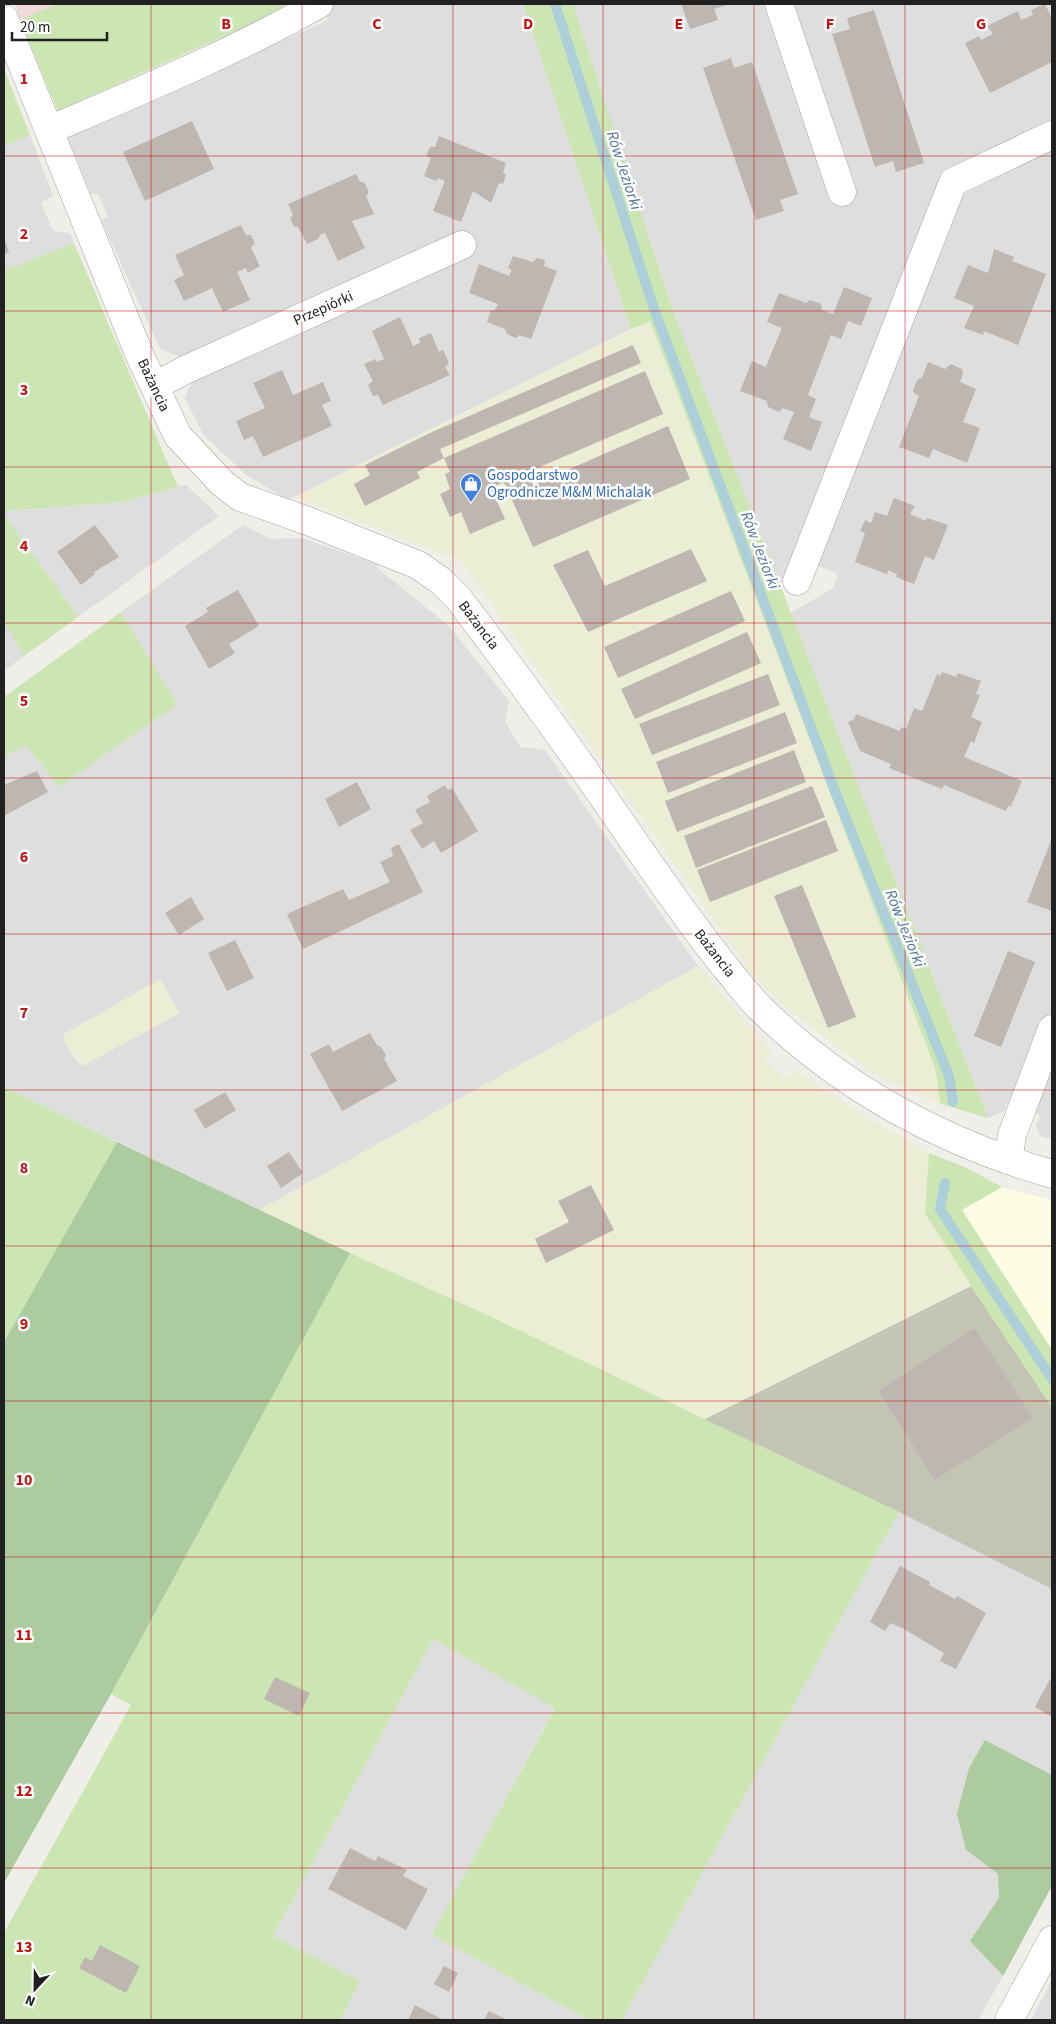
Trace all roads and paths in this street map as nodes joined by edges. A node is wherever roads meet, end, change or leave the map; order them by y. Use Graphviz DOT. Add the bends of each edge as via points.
graph roads {
  1 [pos="319,4"];
  2 [pos="779,4"];
  3 [pos="4,19"];
  4 [pos="49,130"];
  5 [pos="1052,135"];
  6 [pos="842,192"];
  7 [pos="462,245"];
  8 [pos="155,386"];
  9 [pos="797,581"];
  10 [pos="1052,1029"];
  11 [pos="1008,1160"];
  12 [pos="1052,1174"];
  13 [pos="1052,1940"];
  14 [pos="1009,2020"];
  1 -- 4 [label="street" via="261,36"];
  2 -- 6 [label="street"];
  3 -- 4 [label="street, Bażancia"];
  4 -- 8 [label="street, Bażancia"];
  5 -- 9 [label="street" via="953,182"];
  7 -- 8 [label="street, Przepiórki"];
  8 -- 11 [label="street, Bażancia" via="178,436 222,483 240,497 308,520 418,566 441,581 458,598 546,714 676,903 760,1010 826,1066 917,1122"];
  10 -- 11 [label="street" via="1012,1135"];
  11 -- 12 [label="street, Bażancia"];
  13 -- 14 [label="street"];
}
